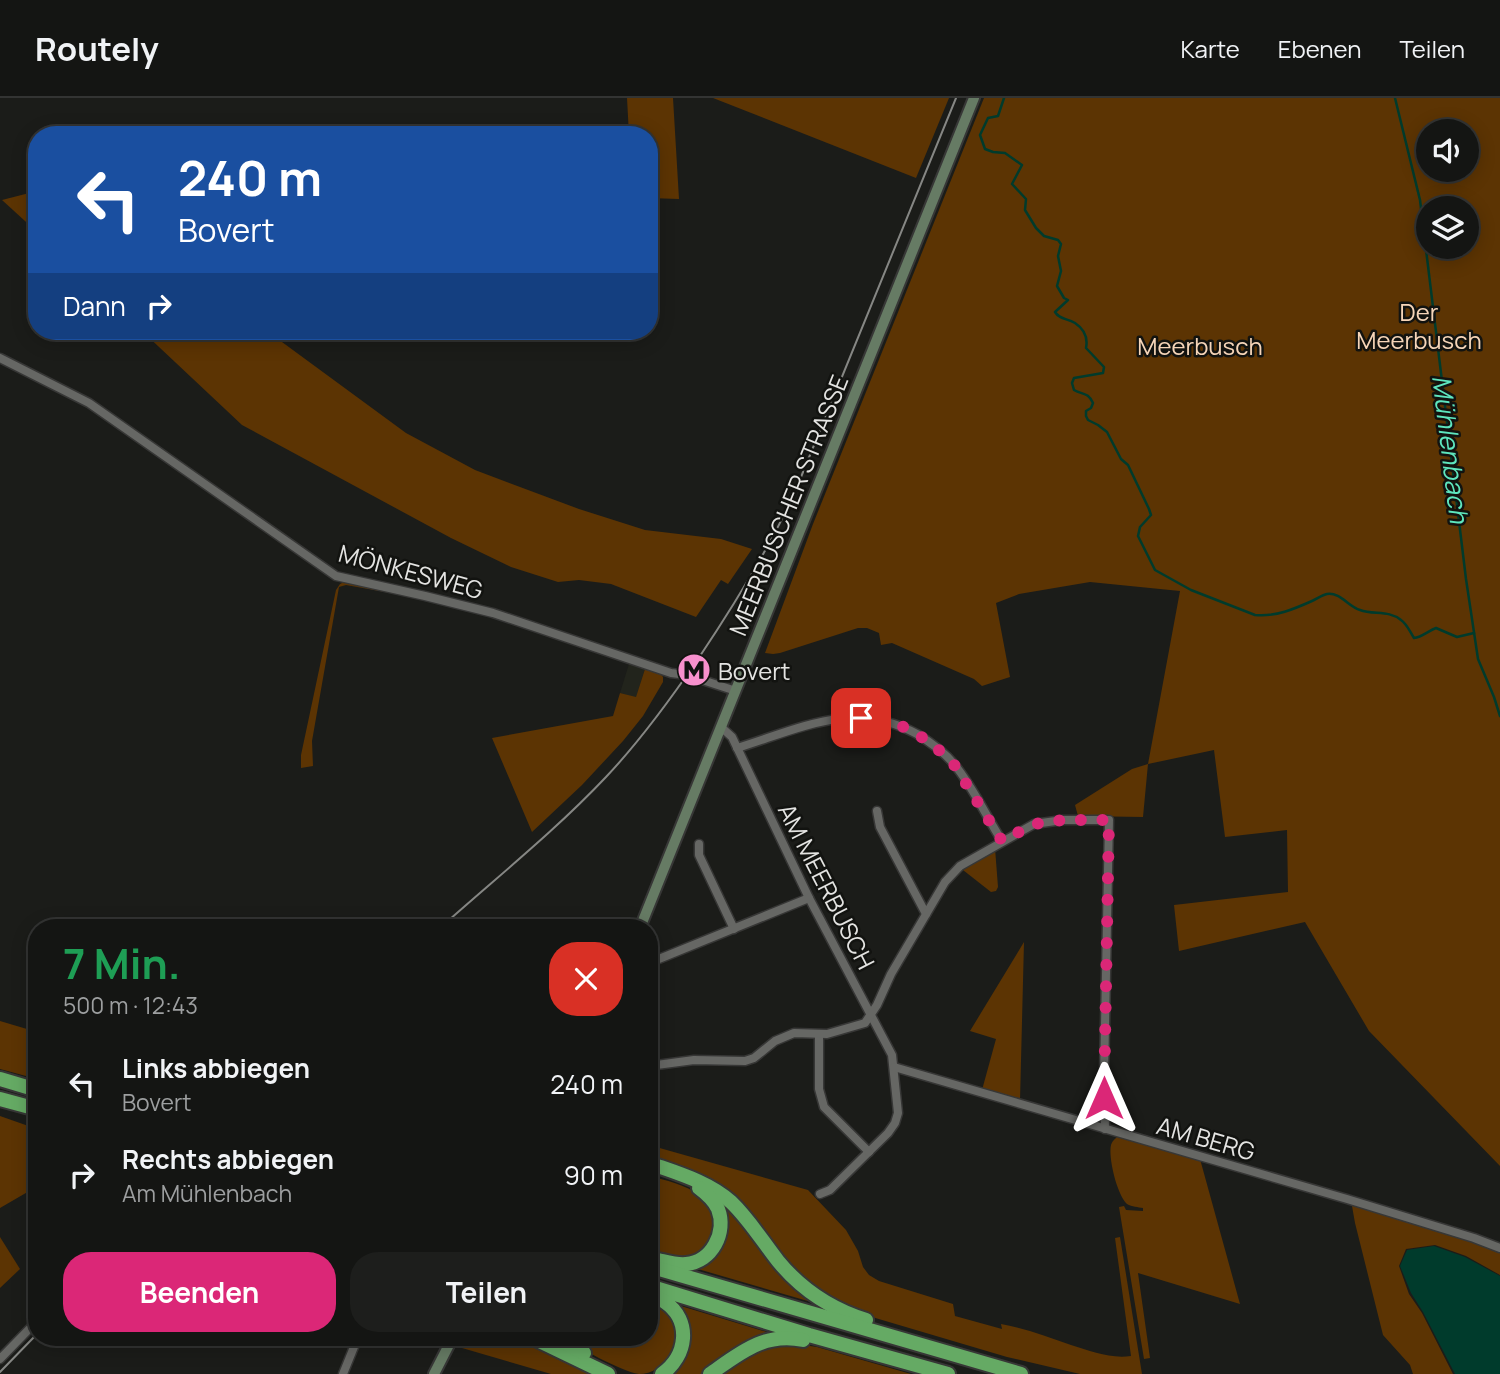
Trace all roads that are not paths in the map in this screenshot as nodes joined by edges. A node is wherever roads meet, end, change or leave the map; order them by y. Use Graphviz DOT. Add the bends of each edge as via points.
graph roads {
  1 [pos="974,98"];
  2 [pos="0,358"];
  3 [pos="736,691"];
  4 [pos="721,727"];
  5 [pos="737,748"];
  6 [pos="877,811"];
  7 [pos="1002,841"];
  8 [pos="699,844"];
  9 [pos="809,898"];
  10 [pos="926,914"];
  11 [pos="644,919"];
  12 [pos="734,929"];
  13 [pos="658,959"];
  14 [pos="872,1014"];
  15 [pos="818,1035"];
  16 [pos="658,1064"];
  17 [pos="894,1067"];
  18 [pos="0,1079"];
  19 [pos="28,1087"];
  20 [pos="0,1099"];
  21 [pos="28,1107"];
  22 [pos="1105,1129"];
  23 [pos="869,1152"];
  24 [pos="658,1166"];
  25 [pos="658,1172"];
  26 [pos="820,1194"];
  27 [pos="1500,1248"];
  28 [pos="658,1260"];
  29 [pos="658,1269"];
  30 [pos="658,1289"];
  31 [pos="658,1299"];
  32 [pos="28,1330"];
  33 [pos="917,1344"];
  34 [pos="354,1346"];
  35 [pos="448,1346"];
  36 [pos="550,1346"];
  37 [pos="571,1346"];
  38 [pos="884,1356"];
  39 [pos="0,1359"];
  40 [pos="343,1374"];
  41 [pos="434,1374"];
  42 [pos="608,1374"];
  43 [pos="622,1374"];
  44 [pos="662,1374"];
  45 [pos="710,1374"];
  46 [pos="948,1374"];
  47 [pos="1021,1374"];
  1 -- 3 [label="main road, MEERBUSCHER STRASSE"];
  2 -- 3 [label="street, MÖNKESWEG" via="89,403 336,576 494,613"];
  3 -- 4 [label="main road, MEERBUSCHER STRASSE"];
  4 -- 5 [label="street, AM MEERBUSCH"];
  4 -- 11 [label="main road, MEERBUSCHER STRASSE"];
  5 -- 7 [label="street" via="846,717 904,727 953,763"];
  5 -- 9 [label="street, AM MEERBUSCH"];
  6 -- 10 [label="street" via="880,827"];
  7 -- 10 [label="street" via="960,866"];
  7 -- 22 [label="street" via="1034,824 1109,820"];
  8 -- 12 [label="street" via="699,855"];
  9 -- 12 [label="street"];
  9 -- 14 [label="street, AM MEERBUSCH"];
  10 -- 14 [label="street"];
  12 -- 13 [label="street"];
  14 -- 15 [label="street" via="865,1023"];
  14 -- 17 [label="street, AM MEERBUSCH"];
  15 -- 16 [label="street" via="782,1037 745,1061"];
  15 -- 23 [label="street" via="824,1107"];
  17 -- 22 [label="street, AM BERG"];
  17 -- 23 [label="street, AM MEERBUSCH" via="897,1118"];
  18 -- 19 [label="highway"];
  20 -- 21 [label="highway"];
  22 -- 27 [label="street, AM BERG"];
  23 -- 26 [label="street, AM MEERBUSCH"];
  24 -- 33 [label="highway" via="687,1176 730,1201 797,1282 820,1299 891,1328"];
  25 -- 28 [label="highway" via="700,1188 714,1202 721,1223 708,1255 687,1264"];
  29 -- 33 [label="highway"];
  30 -- 38 [label="highway"];
  31 -- 44 [label="highway" via="673,1309 683,1333 679,1357"];
  32 -- 39 [label="street"];
  33 -- 47 [label="highway"];
  34 -- 40 [label="street"];
  35 -- 41 [label="main road"];
  36 -- 42 [label="highway"];
  37 -- 43 [label="highway"];
  38 -- 45 [label="highway" via="864,1357 776,1338 757,1343"];
  38 -- 46 [label="highway"];
}
